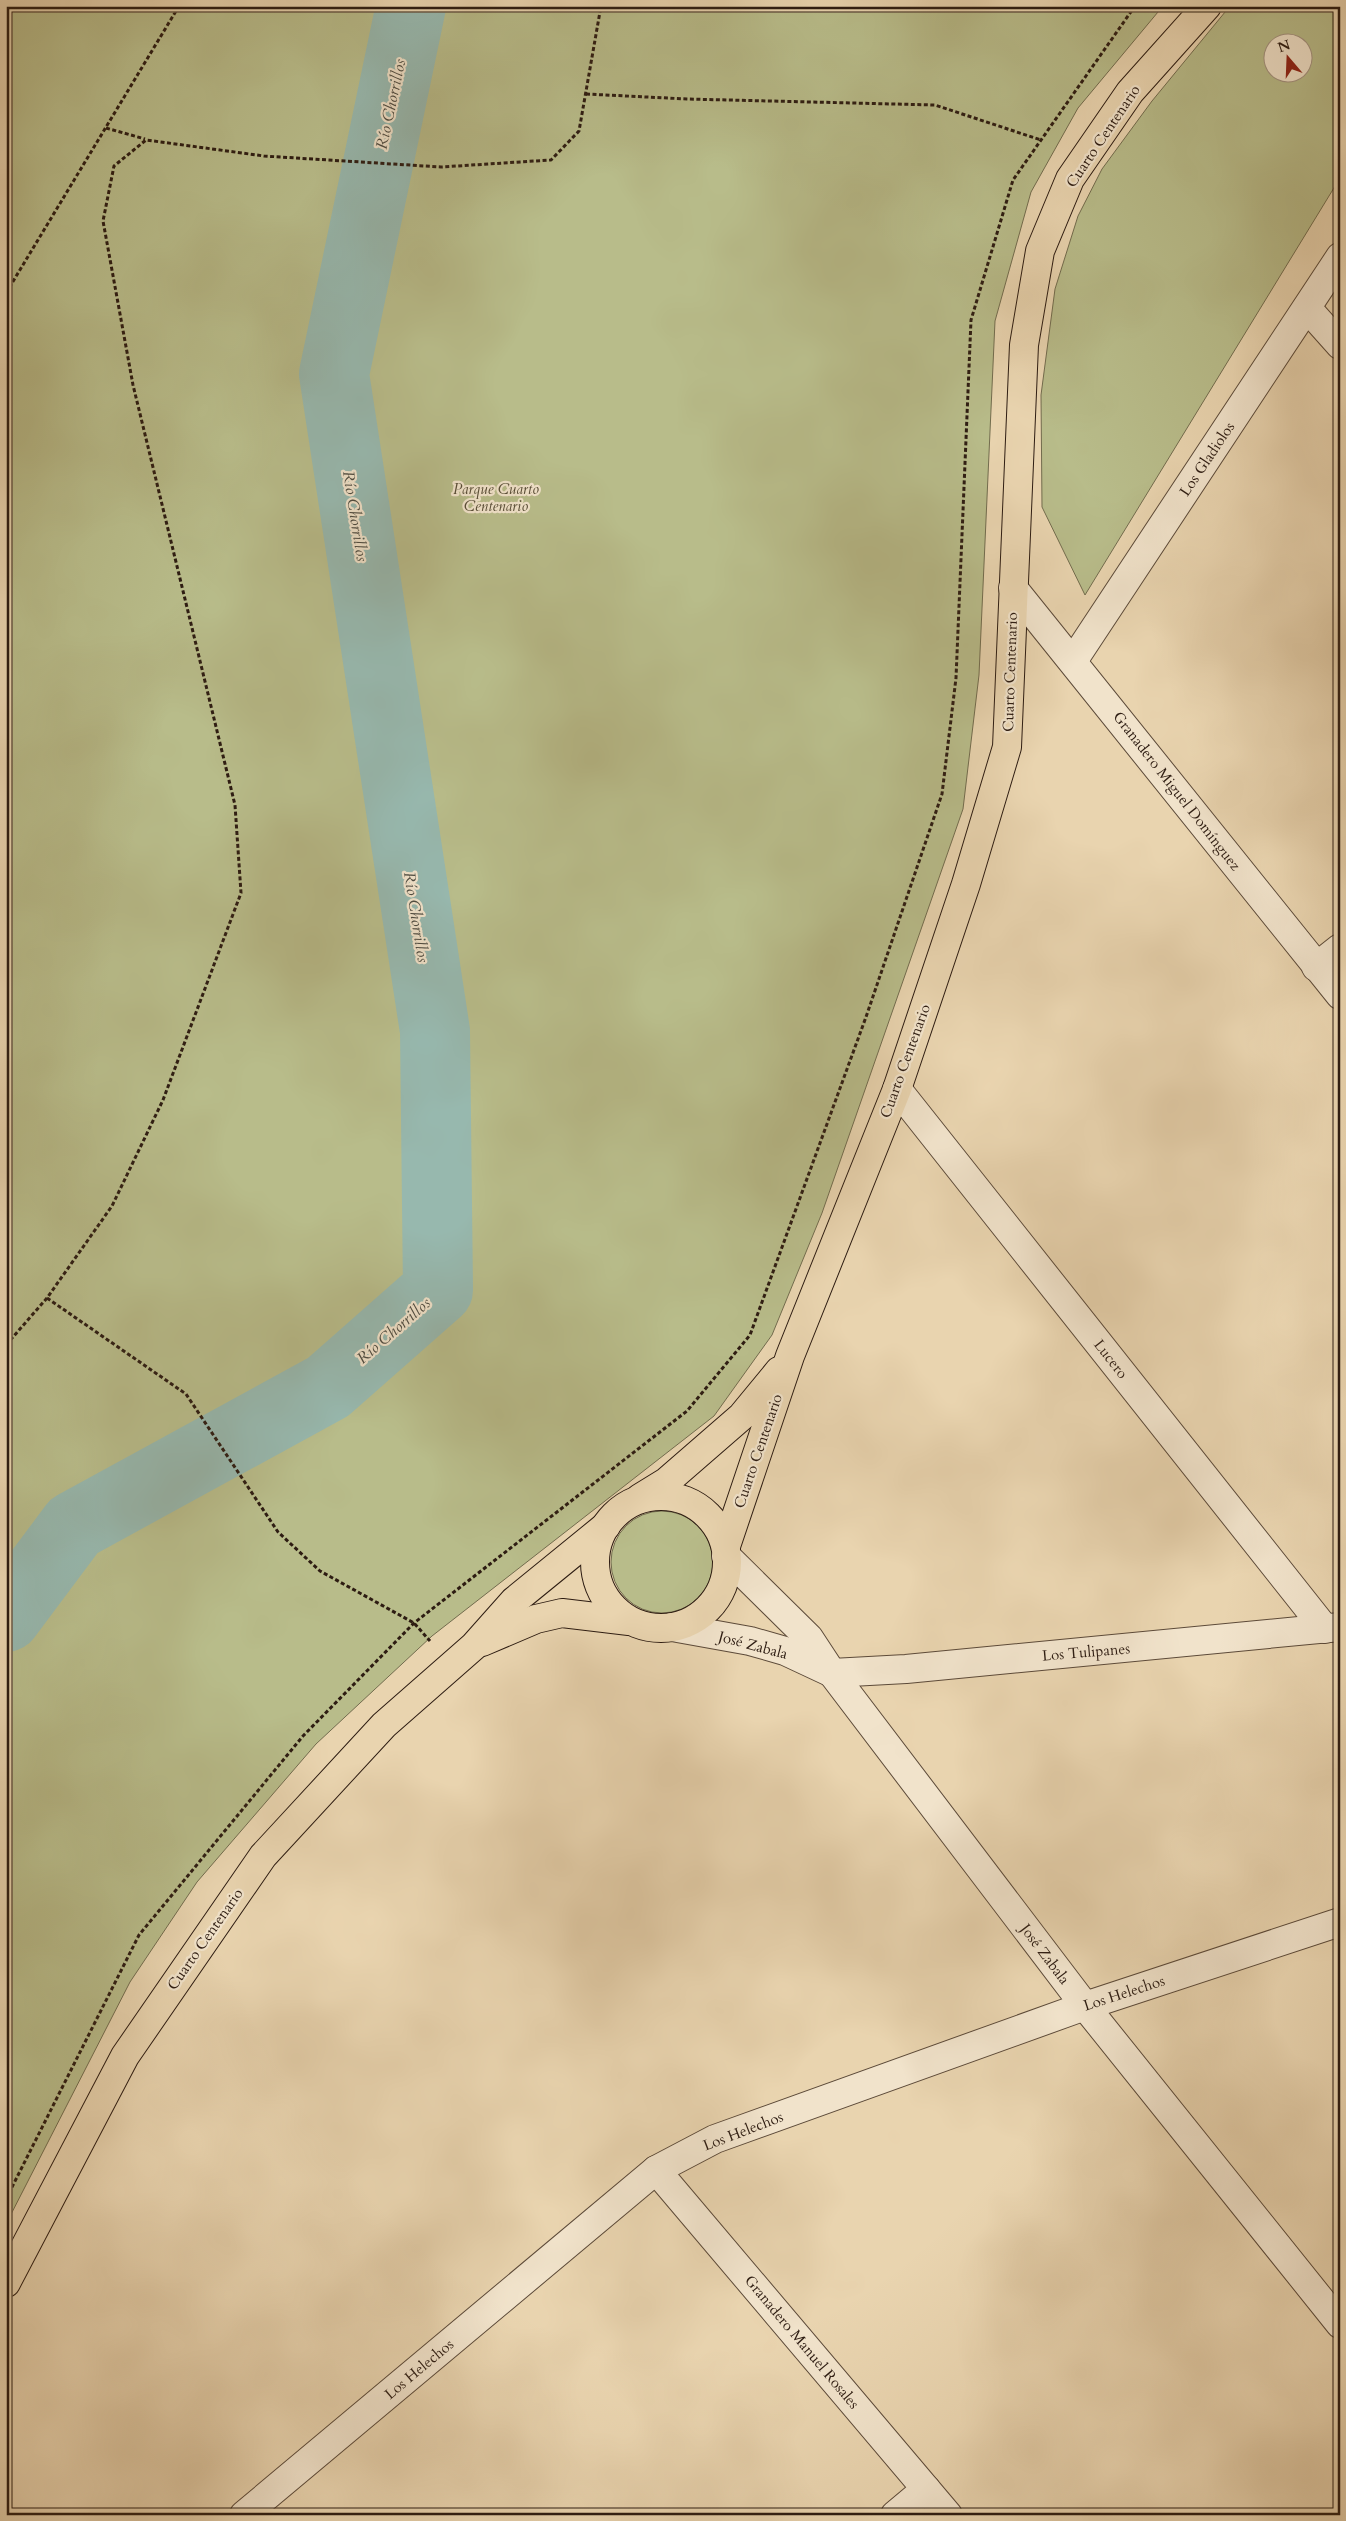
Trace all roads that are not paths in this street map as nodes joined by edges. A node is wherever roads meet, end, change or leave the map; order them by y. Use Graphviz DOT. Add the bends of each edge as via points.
graph roads {
  1 [pos="1207,6"];
  2 [pos="1340,257"];
  3 [pos="1307,308"];
  4 [pos="1340,345"];
  5 [pos="1013,588"];
  6 [pos="1073,661"];
  7 [pos="1340,948"];
  8 [pos="1316,968"];
  9 [pos="1340,995"];
  10 [pos="897,1089"];
  11 [pos="790,1356"];
  12 [pos="632,1503"];
  13 [pos="606,1526"];
  14 [pos="726,1551"];
  15 [pos="630,1621"];
  16 [pos="672,1627"];
  17 [pos="1332,1628"];
  18 [pos="474,1646"];
  19 [pos="832,1674"];
  20 [pos="1340,1922"];
  21 [pos="1085,2006"];
  22 [pos="656,2170"];
  23 [pos="6,2283"];
  24 [pos="1340,2324"];
  25 [pos="926,2488"];
  26 [pos="244,2515"];
  27 [pos="895,2515"];
  28 [pos="948,2515"];
  1 -- 5 [label="main road, Cuarto Centenario" via="1130,92 1070,179 1040,251 1024,345"];
  2 -- 3 [label="street, Los Gladiolos"];
  3 -- 4 [label="street"];
  3 -- 6 [label="street, Los Gladiolos"];
  5 -- 6 [label="street, Granadero Miguel Domínguez"];
  5 -- 10 [label="main road, Cuarto Centenario" via="1007,747 966,884"];
  6 -- 8 [label="street, Granadero Miguel Domínguez"];
  7 -- 8 [label="street"];
  8 -- 9 [label="street, Granadero Miguel Domínguez"];
  10 -- 11 [label="main road, Cuarto Centenario"];
  10 -- 17 [label="street, Lucero"];
  11 -- 12 [label="main road, Cuarto Centenario" via="742,1416 666,1482"];
  11 -- 14 [label="main road, Cuarto Centenario"];
  12 -- 13 [label="main road, Cuarto Centenario"];
  12 -- 14 [label="main road, Cuarto Centenario" via="661,1496 683,1500 702,1510 716,1526"];
  13 -- 15 [label="main road, Cuarto Centenario" via="597,1546 595,1567 600,1589 612,1607"];
  13 -- 18 [label="main road, Cuarto Centenario" via="514,1601"];
  14 -- 16 [label="main road, Cuarto Centenario" via="727,1568 722,1589 710,1607 692,1620"];
  14 -- 19 [label="street, José Zabala" via="809,1638"];
  15 -- 16 [label="main road, Cuarto Centenario" via="650,1627"];
  15 -- 18 [label="main road, Cuarto Centenario" via="562,1613 536,1619"];
  16 -- 19 [label="street, José Zabala" via="750,1641 785,1651"];
  17 -- 19 [label="street, Los Tulipanes"];
  18 -- 23 [label="main road, Cuarto Centenario" via="384,1725 263,1856 125,2056"];
  19 -- 21 [label="street, José Zabala"];
  20 -- 21 [label="street, Los Helechos"];
  21 -- 22 [label="street, Los Helechos" via="716,2139"];
  21 -- 24 [label="street, José Zabala"];
  22 -- 25 [label="street, Granadero Manuel Rosales"];
  22 -- 26 [label="street, Los Helechos"];
  25 -- 27 [label="street"];
  25 -- 28 [label="street, Granadero Manuel Rosales"];
}
